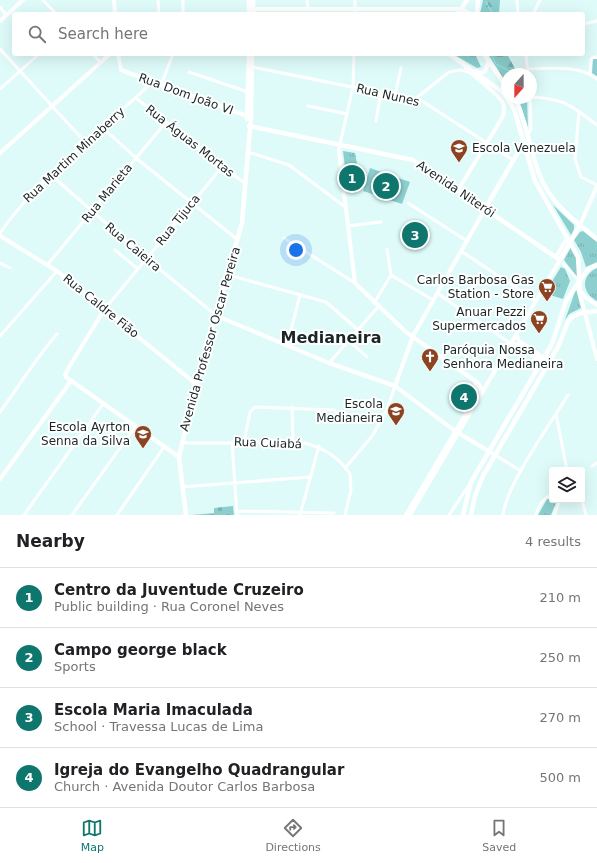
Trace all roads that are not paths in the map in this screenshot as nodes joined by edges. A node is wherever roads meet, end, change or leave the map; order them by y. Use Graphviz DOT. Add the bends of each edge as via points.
graph roads {
  1 [pos="23,0"];
  2 [pos="43,0"];
  3 [pos="114,0"];
  4 [pos="158,0"];
  5 [pos="182,0"];
  6 [pos="249,0"];
  7 [pos="253,0"];
  8 [pos="307,0"];
  9 [pos="354,0"];
  10 [pos="468,0"];
  11 [pos="478,0"];
  12 [pos="517,0"];
  13 [pos="540,0"];
  14 [pos="0,7"];
  15 [pos="308,9"];
  16 [pos="461,9"];
  17 [pos="251,11"];
  18 [pos="54,12"];
  19 [pos="115,12"];
  20 [pos="159,12"];
  21 [pos="184,12"];
  22 [pos="355,12"];
  23 [pos="459,12"];
  24 [pos="467,12"];
  25 [pos="477,12"];
  26 [pos="518,12"];
  27 [pos="534,12"];
  28 [pos="6,15"];
  29 [pos="0,21"];
  30 [pos="597,21"];
  31 [pos="585,24"];
  32 [pos="0,49"];
  33 [pos="37,56"];
  34 [pos="95,56"];
  35 [pos="108,56"];
  36 [pos="118,56"];
  37 [pos="172,56"];
  38 [pos="249,56"];
  39 [pos="252,56"];
  40 [pos="354,56"];
  41 [pos="452,56"];
  42 [pos="485,56"];
  43 [pos="526,56"];
  44 [pos="597,57"];
  45 [pos="100,62"];
  46 [pos="488,63"];
  47 [pos="250,66"];
  48 [pos="465,66"];
  49 [pos="401,68"];
  50 [pos="527,68"];
  51 [pos="537,69"];
  52 [pos="20,71"];
  53 [pos="189,72"];
  54 [pos="470,73"];
  55 [pos="590,73"];
  56 [pos="597,79"];
  57 [pos="501,80"];
  58 [pos="152,82"];
  59 [pos="161,85"];
  60 [pos="353,87"];
  61 [pos="0,89"];
  62 [pos="248,92"];
  63 [pos="381,92"];
  64 [pos="501,93"];
  65 [pos="395,95"];
  66 [pos="136,98"];
  67 [pos="537,98"];
  68 [pos="415,99"];
  69 [pos="511,104"];
  70 [pos="518,104"];
  71 [pos="530,104"];
  72 [pos="52,106"];
  73 [pos="308,106"];
  74 [pos="579,111"];
  75 [pos="347,114"];
  76 [pos="249,116"];
  77 [pos="376,121"];
  78 [pos="166,122"];
  79 [pos="597,125"];
  80 [pos="248,126"];
  81 [pos="102,128"];
  82 [pos="528,135"];
  83 [pos="85,142"];
  84 [pos="486,143"];
  85 [pos="340,144"];
  86 [pos="524,144"];
  87 [pos="248,152"];
  88 [pos="0,153"];
  89 [pos="136,158"];
  90 [pos="513,160"];
  91 [pos="246,163"];
  92 [pos="222,167"];
  93 [pos="51,175"];
  94 [pos="245,183"];
  95 [pos="597,185"];
  96 [pos="458,190"];
  97 [pos="192,204"];
  98 [pos="408,204"];
  99 [pos="344,206"];
  100 [pos="485,209"];
  101 [pos="92,212"];
  102 [pos="381,222"];
  103 [pos="580,225"];
  104 [pos="347,226"];
  105 [pos="0,233"];
  106 [pos="0,236"];
  107 [pos="284,238"];
  108 [pos="597,238"];
  109 [pos="238,240"];
  110 [pos="569,240"];
  111 [pos="467,241"];
  112 [pos="387,249"];
  113 [pos="115,250"];
  114 [pos="461,251"];
  115 [pos="147,259"];
  116 [pos="560,260"];
  117 [pos="0,263"];
  118 [pos="48,264"];
  119 [pos="597,265"];
  120 [pos="10,268"];
  121 [pos="138,269"];
  122 [pos="57,271"];
  123 [pos="228,275"];
  124 [pos="391,275"];
  125 [pos="579,281"];
  126 [pos="355,283"];
  127 [pos="438,293"];
  128 [pos="300,295"];
  129 [pos="433,300"];
  130 [pos="536,301"];
  131 [pos="374,303"];
  132 [pos="597,305"];
  133 [pos="378,307"];
  134 [pos="104,310"];
  135 [pos="595,311"];
  136 [pos="584,312"];
  137 [pos="216,316"];
  138 [pos="572,317"];
  139 [pos="587,320"];
  140 [pos="357,329"];
  141 [pos="57,334"];
  142 [pos="516,334"];
  143 [pos="0,336"];
  144 [pos="413,336"];
  145 [pos="348,340"];
  146 [pos="510,343"];
  147 [pos="287,346"];
  148 [pos="367,357"];
  149 [pos="543,359"];
  150 [pos="597,359"];
  151 [pos="328,363"];
  152 [pos="548,364"];
  153 [pos="472,380"];
  154 [pos="71,381"];
  155 [pos="196,384"];
  156 [pos="395,386"];
  157 [pos="483,391"];
  158 [pos="568,395"];
  159 [pos="103,404"];
  160 [pos="292,407"];
  161 [pos="0,412"];
  162 [pos="556,414"];
  163 [pos="341,415"];
  164 [pos="135,427"];
  165 [pos="457,432"];
  166 [pos="232,442"];
  167 [pos="244,442"];
  168 [pos="293,442"];
  169 [pos="181,443"];
  170 [pos="319,446"];
  171 [pos="164,447"];
  172 [pos="489,452"];
  173 [pos="495,455"];
  174 [pos="179,457"];
  175 [pos="597,463"];
  176 [pos="592,466"];
  177 [pos="346,467"];
  178 [pos="567,467"];
  179 [pos="521,471"];
  180 [pos="310,477"];
  181 [pos="0,479"];
  182 [pos="471,482"];
  183 [pos="234,483"];
  184 [pos="182,487"];
  185 [pos="549,496"];
  186 [pos="559,503"];
  187 [pos="583,504"];
  188 [pos="236,510"];
  189 [pos="334,513"];
  190 [pos="300,514"];
  191 [pos="24,515"];
  192 [pos="72,515"];
  193 [pos="117,515"];
  194 [pos="186,515"];
  195 [pos="236,515"];
  196 [pos="345,515"];
  197 [pos="406,515"];
  198 [pos="410,515"];
  199 [pos="449,515"];
  200 [pos="463,515"];
  201 [pos="471,515"];
  202 [pos="503,515"];
  203 [pos="536,515"];
  204 [pos="554,515"];
  205 [pos="586,515"];
  1 -- 28 [label="street"];
  2 -- 18 [label="street"];
  3 -- 19 [label="street"];
  4 -- 20 [label="street"];
  5 -- 21 [label="street"];
  6 -- 17 [label="main road"];
  7 -- 17 [label="main road"];
  8 -- 15 [label="street"];
  9 -- 22 [label="street"];
  10 -- 16 [label="main road"];
  11 -- 25 [label="main road"];
  12 -- 26 [label="street"];
  13 -- 27 [label="street"];
  14 -- 28 [label="street"];
  15 -- 17 [label="street"];
  15 -- 22 [label="street"];
  16 -- 22 [label="street"];
  16 -- 23 [label="main road"];
  16 -- 24 [label="street"];
  28 -- 29 [label="street"];
  30 -- 31 [label="street"];
  32 -- 52 [label="street"];
  33 -- 52 [label="street"];
  34 -- 45 [label="street"];
  35 -- 45 [label="street"];
  36 -- 58 [label="street, Rua Dom João VI" via="121,70"];
  37 -- 59 [label="street"];
  38 -- 47 [label="main road, Avenida Professor Oscar Pereira"];
  39 -- 47 [label="main road, Avenida Professor Oscar Pereira"];
  40 -- 60 [label="street"];
  41 -- 48 [label="main road"];
  42 -- 46 [label="main road"];
  43 -- 50 [label="street"];
  44 -- 55 [label="street" via="591,59"];
  45 -- 72 [label="street"];
  46 -- 48 [label="main road" via="485,71 480,72"];
  46 -- 57 [label="main road"];
  47 -- 60 [label="street, Rua Nunes"];
  47 -- 62 [label="main road, Avenida Professor Oscar Pereira"];
  47 -- 76 [label="main road, Avenida Professor Oscar Pereira"];
  48 -- 54 [label="street"];
  48 -- 64 [label="main road"];
  49 -- 65 [label="street"];
  51 -- 55 [label="street" via="578,69"];
  52 -- 61 [label="street"];
  52 -- 72 [label="street"];
  53 -- 62 [label="street"];
  54 -- 68 [label="street" via="461,70 449,72"];
  54 -- 84 [label="street" via="498,96 504,107 502,118"];
  55 -- 56 [label="street"];
  58 -- 59 [label="street, Rua Dom João VI"];
  58 -- 66 [label="street, Rua Martim Minaberry"];
  59 -- 76 [label="street, Rua Dom João VI"];
  60 -- 63 [label="street, Rua Nunes"];
  60 -- 75 [label="street"];
  62 -- 76 [label="main road, Avenida Professor Oscar Pereira"];
  63 -- 65 [label="street, Rua Nunes"];
  63 -- 77 [label="street"];
  65 -- 68 [label="street, Rua Nunes"];
  66 -- 78 [label="street, Rua Águas Mortas"];
  66 -- 81 [label="street, Rua Martim Minaberry"];
  67 -- 74 [label="street" via="554,99 567,103"];
  68 -- 84 [label="street, Rua Nunes"];
  69 -- 86 [label="main road"];
  70 -- 82 [label="main road"];
  71 -- 82 [label="street" via="531,129"];
  72 -- 83 [label="street"];
  72 -- 88 [label="street"];
  73 -- 75 [label="street"];
  74 -- 79 [label="street"];
  74 -- 95 [label="street" via="576,165 581,177"];
  75 -- 85 [label="street"];
  76 -- 80 [label="main road, Avenida Professor Oscar Pereira"];
  78 -- 89 [label="street, Rua Marieta"];
  78 -- 92 [label="street, Rua Águas Mortas"];
  80 -- 85 [label="main road, Avenida Niterói"];
  80 -- 87 [label="main road, Avenida Professor Oscar Pereira"];
  80 -- 91 [label="main road, Avenida Professor Oscar Pereira"];
  81 -- 83 [label="street, Rua Martim Minaberry"];
  81 -- 89 [label="street"];
  82 -- 86 [label="main road"];
  82 -- 103 [label="main road" via="540,176 548,192"];
  83 -- 93 [label="street, Rua Martim Minaberry"];
  84 -- 90 [label="street, Rua Nunes"];
  84 -- 96 [label="street"];
  85 -- 96 [label="main road, Avenida Niterói" via="413,160"];
  85 -- 99 [label="street"];
  86 -- 90 [label="main road"];
  86 -- 110 [label="main road" via="535,181"];
  87 -- 91 [label="main road, Avenida Professor Oscar Pereira"];
  87 -- 99 [label="street" via="289,165"];
  89 -- 97 [label="street"];
  89 -- 101 [label="street, Rua Marieta"];
  90 -- 100 [label="main road"];
  91 -- 94 [label="main road, Avenida Professor Oscar Pereira"];
  92 -- 94 [label="street, Rua Águas Mortas"];
  92 -- 97 [label="street, Rua Tijuca"];
  93 -- 101 [label="street, Rua Caieira"];
  93 -- 105 [label="street, Rua Martim Minaberry" via="19,207"];
  94 -- 109 [label="main road, Avenida Professor Oscar Pereira"];
  95 -- 103 [label="street"];
  96 -- 100 [label="main road, Avenida Niterói"];
  97 -- 109 [label="street"];
  97 -- 115 [label="street, Rua Tijuca"];
  98 -- 111 [label="street"];
  99 -- 104 [label="street"];
  100 -- 111 [label="street"];
  100 -- 116 [label="main road, Avenida Niterói"];
  101 -- 115 [label="street, Rua Caieira"];
  101 -- 118 [label="street, Rua Marieta"];
  102 -- 104 [label="street"];
  103 -- 108 [label="main road"];
  103 -- 110 [label="main road"];
  104 -- 126 [label="street"];
  106 -- 118 [label="street, Rua Caldre Fião"];
  107 -- 126 [label="street"];
  109 -- 123 [label="main road, Avenida Professor Oscar Pereira"];
  110 -- 116 [label="main road"];
  110 -- 125 [label="main road" via="578,257"];
  111 -- 114 [label="street"];
  112 -- 124 [label="street"];
  113 -- 121 [label="street"];
  114 -- 127 [label="street"];
  114 -- 130 [label="street"];
  115 -- 121 [label="street, Rua Tijuca"];
  115 -- 137 [label="street, Rua Caieira"];
  116 -- 125 [label="street, Avenida Niterói"];
  116 -- 130 [label="street"];
  117 -- 120 [label="street"];
  118 -- 122 [label="street, Rua Caldre Fião"];
  119 -- 125 [label="main road" via="588,268"];
  121 -- 134 [label="street, Rua Tijuca"];
  122 -- 134 [label="street, Rua Caldre Fião"];
  122 -- 143 [label="street"];
  123 -- 128 [label="street"];
  123 -- 137 [label="main road, Avenida Professor Oscar Pereira"];
  124 -- 129 [label="street"];
  124 -- 131 [label="street"];
  125 -- 132 [label="main road" via="580,291"];
  125 -- 136 [label="street" via="578,288"];
  125 -- 149 [label="main road" via="566,301 552,344"];
  126 -- 131 [label="street"];
  127 -- 129 [label="street"];
  127 -- 146 [label="street"];
  128 -- 140 [label="street" via="326,302"];
  128 -- 147 [label="street"];
  129 -- 144 [label="street"];
  130 -- 142 [label="street"];
  131 -- 133 [label="street"];
  133 -- 140 [label="street"];
  133 -- 144 [label="street"];
  134 -- 154 [label="street" via="65,375"];
  134 -- 155 [label="street, Rua Caldre Fião"];
  135 -- 136 [label="main road"];
  135 -- 139 [label="street"];
  136 -- 138 [label="main road"];
  136 -- 139 [label="street"];
  137 -- 147 [label="street"];
  137 -- 155 [label="main road, Avenida Professor Oscar Pereira"];
  138 -- 139 [label="street" via="578,316"];
  138 -- 152 [label="main road"];
  139 -- 150 [label="street"];
  140 -- 145 [label="street"];
  141 -- 161 [label="street"];
  142 -- 146 [label="street"];
  142 -- 149 [label="street" via="519,341"];
  144 -- 153 [label="street"];
  144 -- 156 [label="street"];
  145 -- 148 [label="street"];
  145 -- 151 [label="street"];
  146 -- 149 [label="street"];
  146 -- 157 [label="street"];
  147 -- 151 [label="street"];
  149 -- 152 [label="street"];
  149 -- 172 [label="main road"];
  151 -- 156 [label="street"];
  152 -- 173 [label="main road"];
  153 -- 157 [label="street"];
  153 -- 165 [label="street" via="478,393"];
  154 -- 159 [label="street"];
  154 -- 181 [label="street"];
  155 -- 169 [label="main road, Avenida Professor Oscar Pereira"];
  156 -- 165 [label="street"];
  156 -- 177 [label="street" via="387,409 373,435"];
  157 -- 165 [label="street"];
  158 -- 162 [label="street"];
  159 -- 164 [label="street"];
  159 -- 191 [label="street"];
  160 -- 163 [label="street" via="334,410"];
  160 -- 167 [label="street" via="252,409"];
  160 -- 168 [label="street"];
  162 -- 178 [label="street"];
  162 -- 179 [label="street"];
  164 -- 171 [label="street"];
  164 -- 192 [label="street"];
  165 -- 172 [label="street"];
  165 -- 197 [label="street"];
  165 -- 198 [label="street"];
  166 -- 167 [label="street, Rua Cuiabá"];
  166 -- 169 [label="street, Rua Cuiabá"];
  166 -- 183 [label="street"];
  167 -- 168 [label="street, Rua Cuiabá"];
  168 -- 170 [label="street, Rua Cuiabá"];
  169 -- 174 [label="main road, Avenida Professor Oscar Pereira"];
  170 -- 177 [label="street, Rua Cuiabá"];
  170 -- 180 [label="street"];
  171 -- 174 [label="street"];
  171 -- 193 [label="street"];
  172 -- 173 [label="street"];
  172 -- 182 [label="main road"];
  173 -- 179 [label="street"];
  173 -- 201 [label="main road" via="475,496"];
  174 -- 184 [label="main road, Avenida Professor Oscar Pereira"];
  175 -- 176 [label="street"];
  177 -- 196 [label="street" via="352,482"];
  179 -- 202 [label="street"];
  180 -- 183 [label="street"];
  180 -- 190 [label="street"];
  182 -- 199 [label="street"];
  182 -- 200 [label="main road"];
  183 -- 184 [label="street"];
  183 -- 188 [label="street"];
  184 -- 194 [label="main road, Avenida Professor Oscar Pereira"];
  185 -- 203 [label="street" via="545,497"];
  186 -- 204 [label="street"];
  187 -- 205 [label="street"];
  188 -- 190 [label="street"];
  188 -- 195 [label="street"];
  189 -- 190 [label="street"];
}
